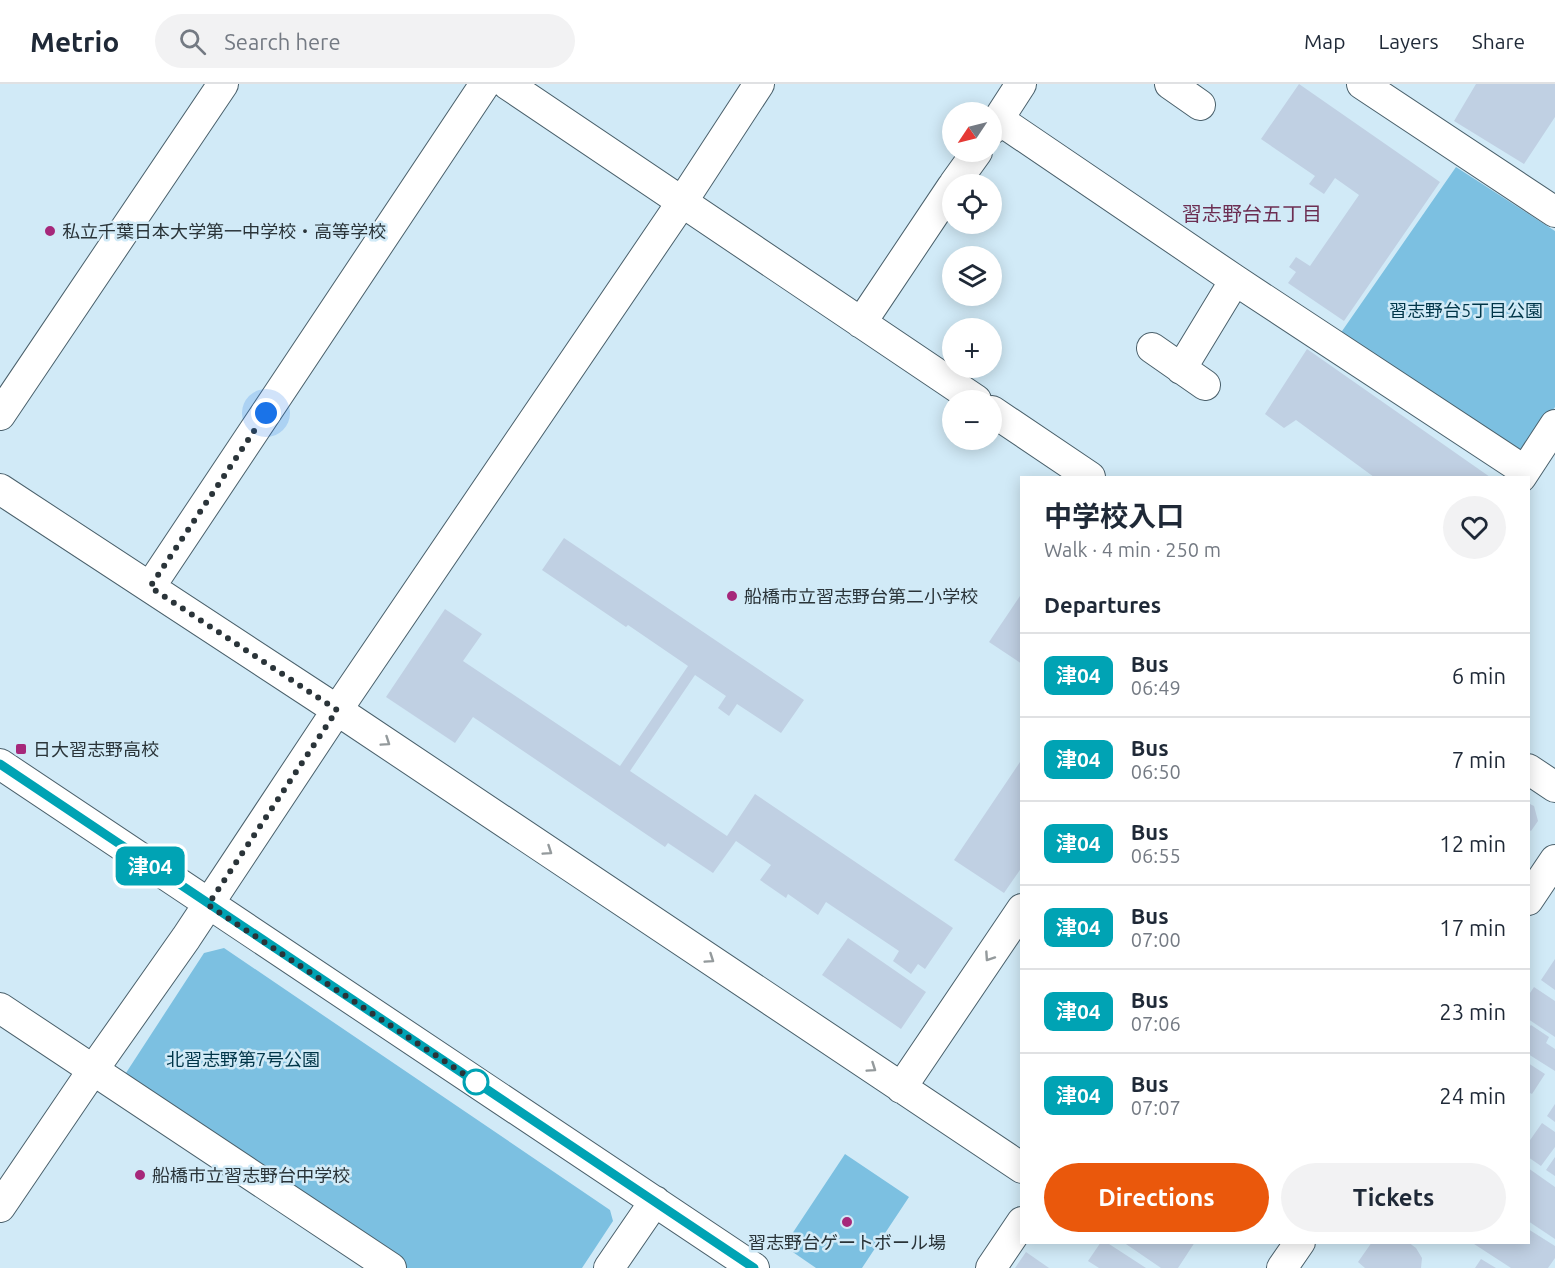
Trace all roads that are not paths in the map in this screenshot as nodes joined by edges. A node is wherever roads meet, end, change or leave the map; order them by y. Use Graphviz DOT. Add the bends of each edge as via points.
graph roads {
  1 [pos="223,84"];
  2 [pos="485,84"];
  3 [pos="507,84"];
  4 [pos="759,84"];
  5 [pos="1021,84"];
  6 [pos="1170,84"];
  7 [pos="1362,84"];
  8 [pos="1200,105"];
  9 [pos="1002,113"];
  10 [pos="1002,129"];
  11 [pos="682,202"];
  12 [pos="942,202"];
  13 [pos="1555,212"];
  14 [pos="1235,280"];
  15 [pos="861,323"];
  16 [pos="1152,348"];
  17 [pos="961,390"];
  18 [pos="0,416"];
  19 [pos="1002,418"];
  20 [pos="1555,425"];
  21 [pos="1523,474"];
  22 [pos="1089,476"];
  23 [pos="0,489"];
  24 [pos="150,587"];
  25 [pos="337,710"];
  26 [pos="0,764"];
  27 [pos="1530,771"];
  28 [pos="1555,787"];
  29 [pos="1555,860"];
  30 [pos="1530,897"];
  31 [pos="208,905"];
  32 [pos="1020,912"];
  33 [pos="0,1008"];
  34 [pos="93,1070"];
  35 [pos="901,1088"];
  36 [pos="1020,1167"];
  37 [pos="655,1201"];
  38 [pos="0,1208"];
  39 [pos="1020,1224"];
  40 [pos="1299,1244"];
  41 [pos="391,1268"];
  42 [pos="609,1268"];
  43 [pos="754,1268"];
  44 [pos="991,1268"];
  45 [pos="1282,1268"];
  1 -- 18 [label="street"];
  2 -- 24 [label="street"];
  3 -- 11 [label="street"];
  4 -- 11 [label="street"];
  5 -- 9 [label="street"];
  6 -- 8 [label="street"];
  7 -- 13 [label="street"];
  10 -- 14 [label="street"];
  11 -- 15 [label="street"];
  11 -- 25 [label="street"];
  12 -- 15 [label="street"];
  14 -- 16 [label="street" via="1193,377"];
  14 -- 21 [label="street"];
  15 -- 17 [label="street"];
  19 -- 22 [label="street"];
  20 -- 21 [label="street"];
  23 -- 24 [label="street"];
  24 -- 25 [label="street"];
  25 -- 31 [label="street"];
  25 -- 35 [label="street, one-way"];
  26 -- 31 [label="street"];
  27 -- 28 [label="street"];
  29 -- 30 [label="street"];
  31 -- 34 [label="street"];
  31 -- 37 [label="street"];
  32 -- 35 [label="street, one-way"];
  33 -- 34 [label="street"];
  34 -- 38 [label="street"];
  34 -- 41 [label="street"];
  35 -- 36 [label="street"];
  37 -- 42 [label="street"];
  37 -- 43 [label="street"];
  39 -- 44 [label="street"];
  40 -- 45 [label="street"];
}
